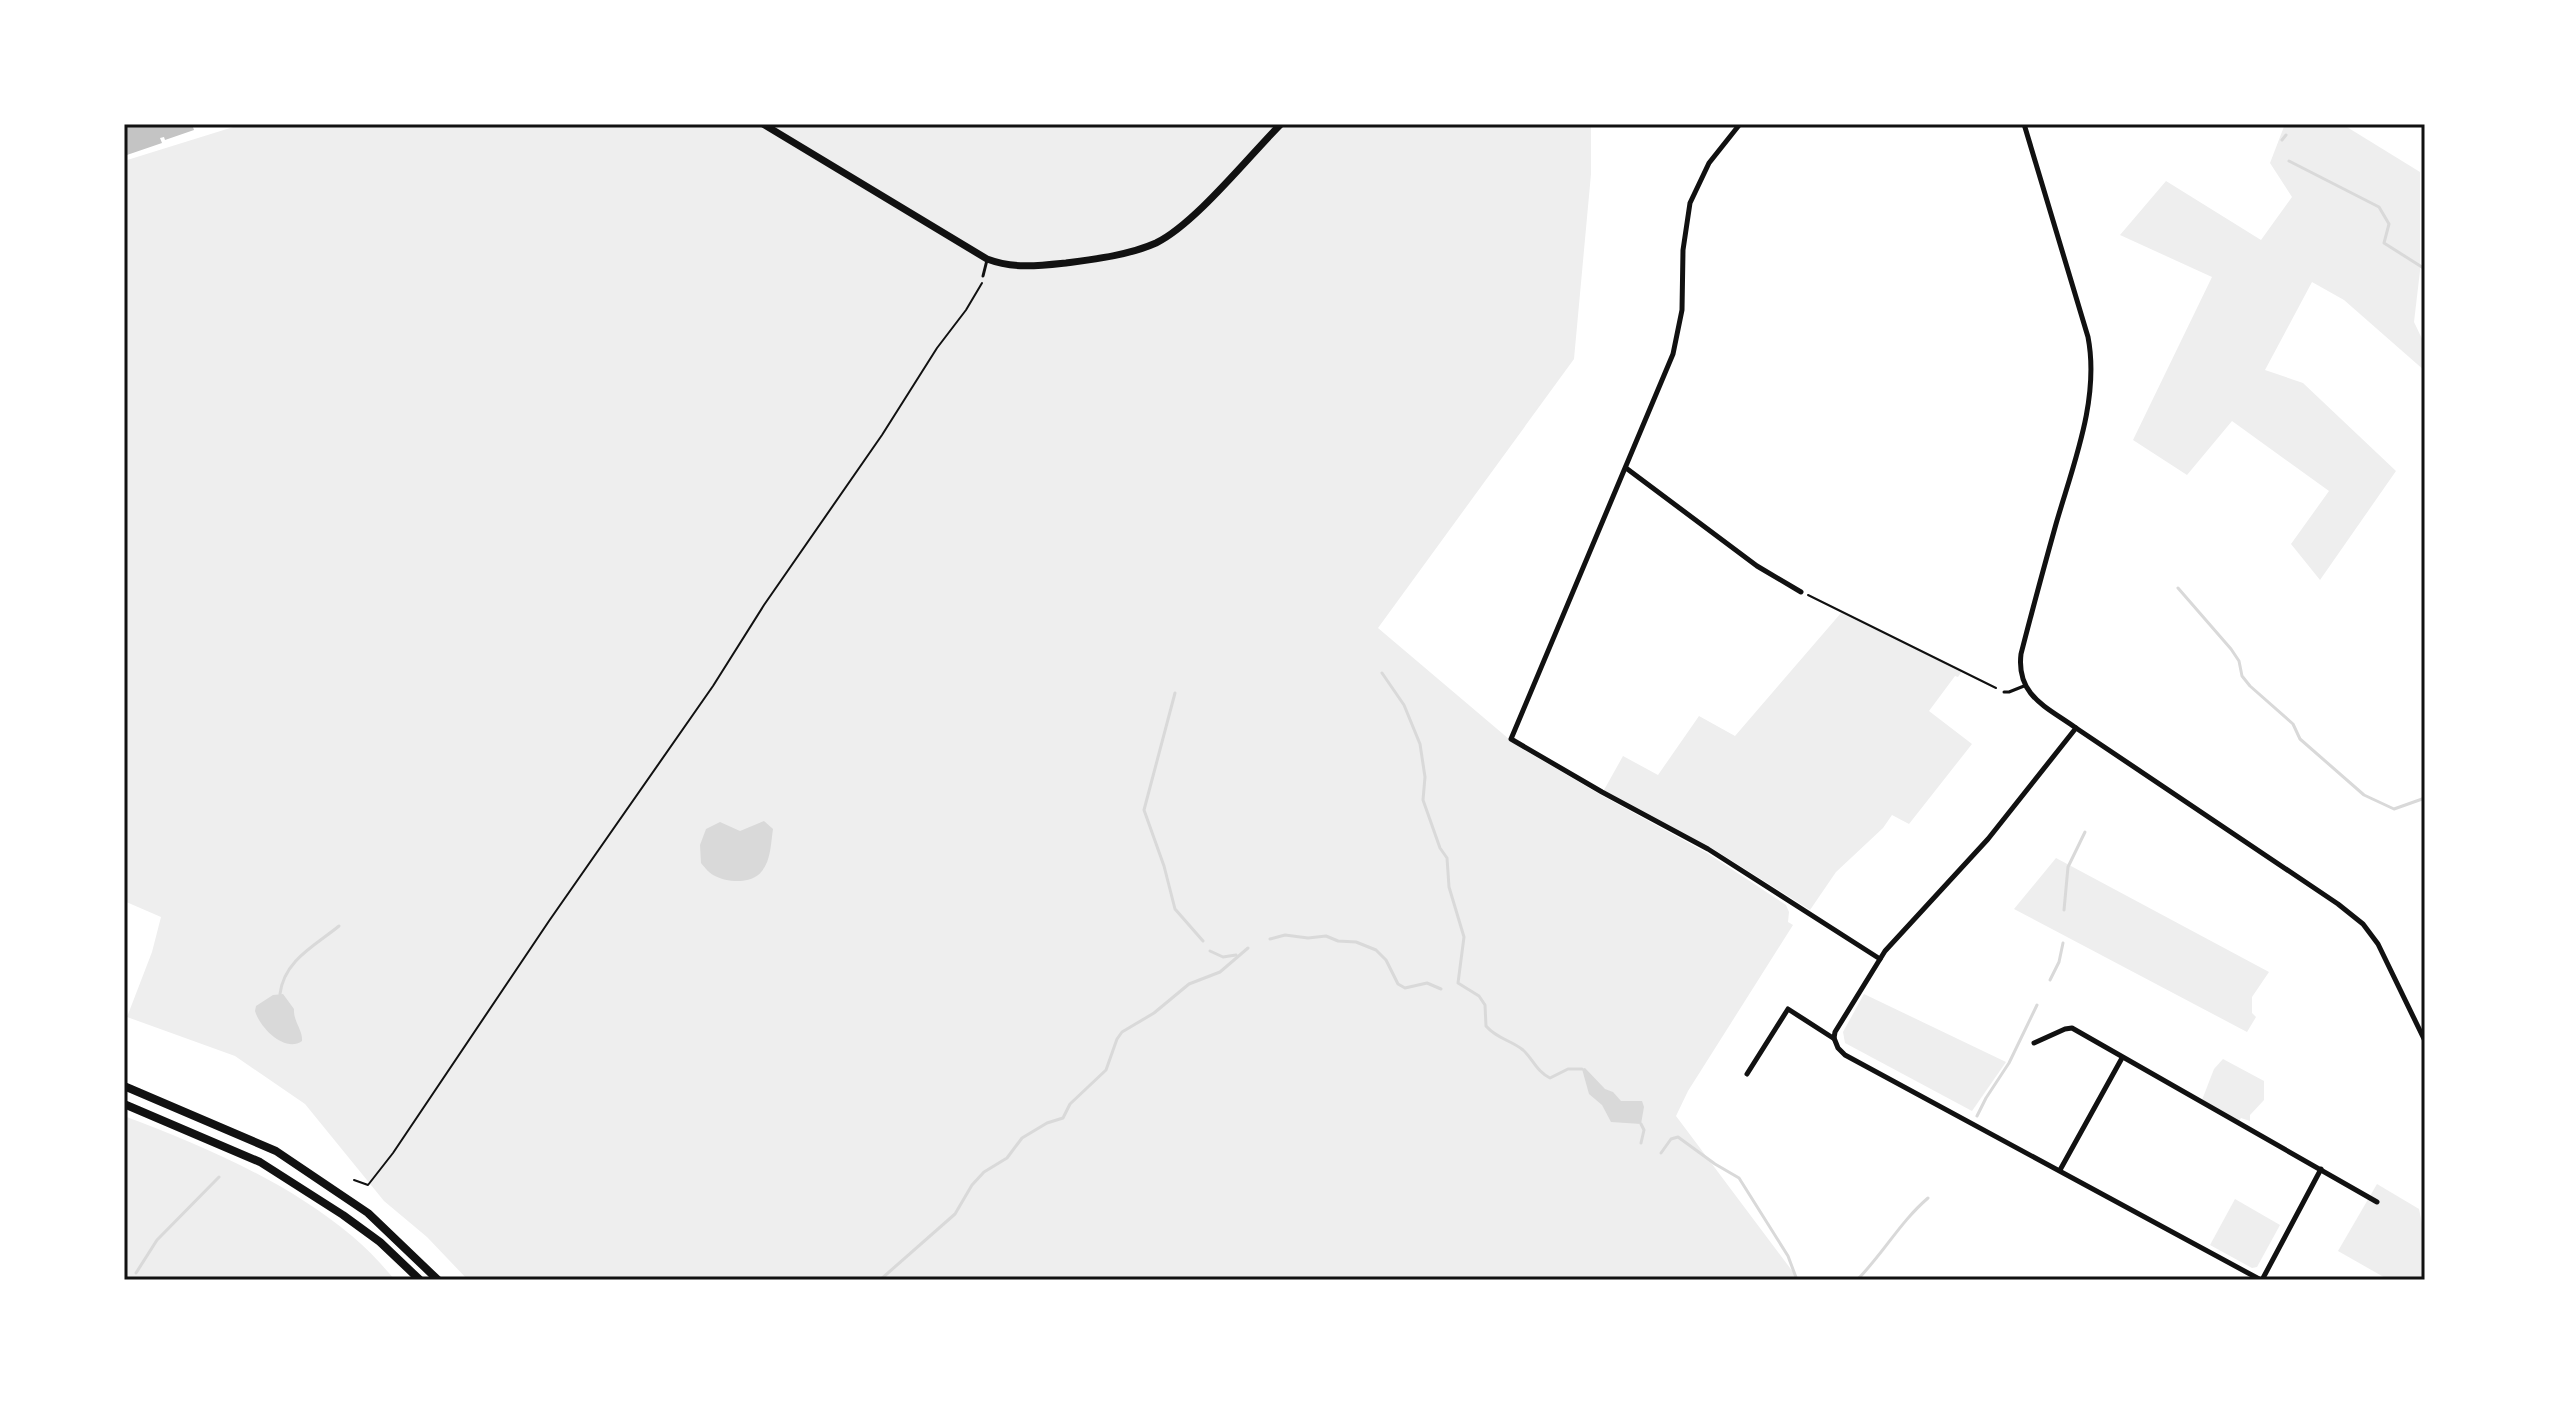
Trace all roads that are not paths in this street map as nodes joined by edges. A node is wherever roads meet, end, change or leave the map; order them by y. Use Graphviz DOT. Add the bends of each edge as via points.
graph roads {
  1 [pos="763,124"];
  2 [pos="1281,124"];
  3 [pos="1740,124"];
  4 [pos="2024,124"];
  5 [pos="987,259"];
  6 [pos="983,276"];
  7 [pos="1626,468"];
  8 [pos="1801,592"];
  9 [pos="2024,686"];
  10 [pos="2004,692"];
  11 [pos="2076,728"];
  12 [pos="1880,959"];
  13 [pos="1834,1038"];
  14 [pos="2425,1041"];
  15 [pos="2034,1043"];
  16 [pos="2122,1058"];
  17 [pos="1747,1074"];
  18 [pos="124,1086"];
  19 [pos="124,1104"];
  20 [pos="2321,1169"];
  21 [pos="2060,1170"];
  22 [pos="2377,1202"];
  23 [pos="420,1280"];
  24 [pos="438,1280"];
  25 [pos="2261,1280"];
  1 -- 5 [label="main road"];
  2 -- 5 [label="main road" via="1165,238 1107,256 1041,265 1014,267"];
  3 -- 7 [label="street" via="1709,163 1691,199 1677,338"];
  4 -- 9 [label="street" via="2092,362 2078,450 2021,654"];
  5 -- 6 [label="lane"];
  7 -- 8 [label="street" via="1757,566"];
  7 -- 12 [label="street" via="1511,739 1708,849"];
  9 -- 10 [label="lane"];
  9 -- 11 [label="street"];
  11 -- 12 [label="street" via="1988,839"];
  11 -- 14 [label="street" via="2363,924"];
  12 -- 13 [label="street"];
  13 -- 17 [label="street" via="1788,1009"];
  13 -- 21 [label="street" via="1845,1055"];
  15 -- 16 [label="street" via="2068,1028"];
  16 -- 20 [label="street"];
  16 -- 21 [label="street"];
  18 -- 24 [label="main road" via="276,1151 368,1213"];
  19 -- 23 [label="main road" via="260,1162 356,1224"];
  20 -- 22 [label="street"];
  20 -- 25 [label="street"];
  21 -- 25 [label="street"];
}
